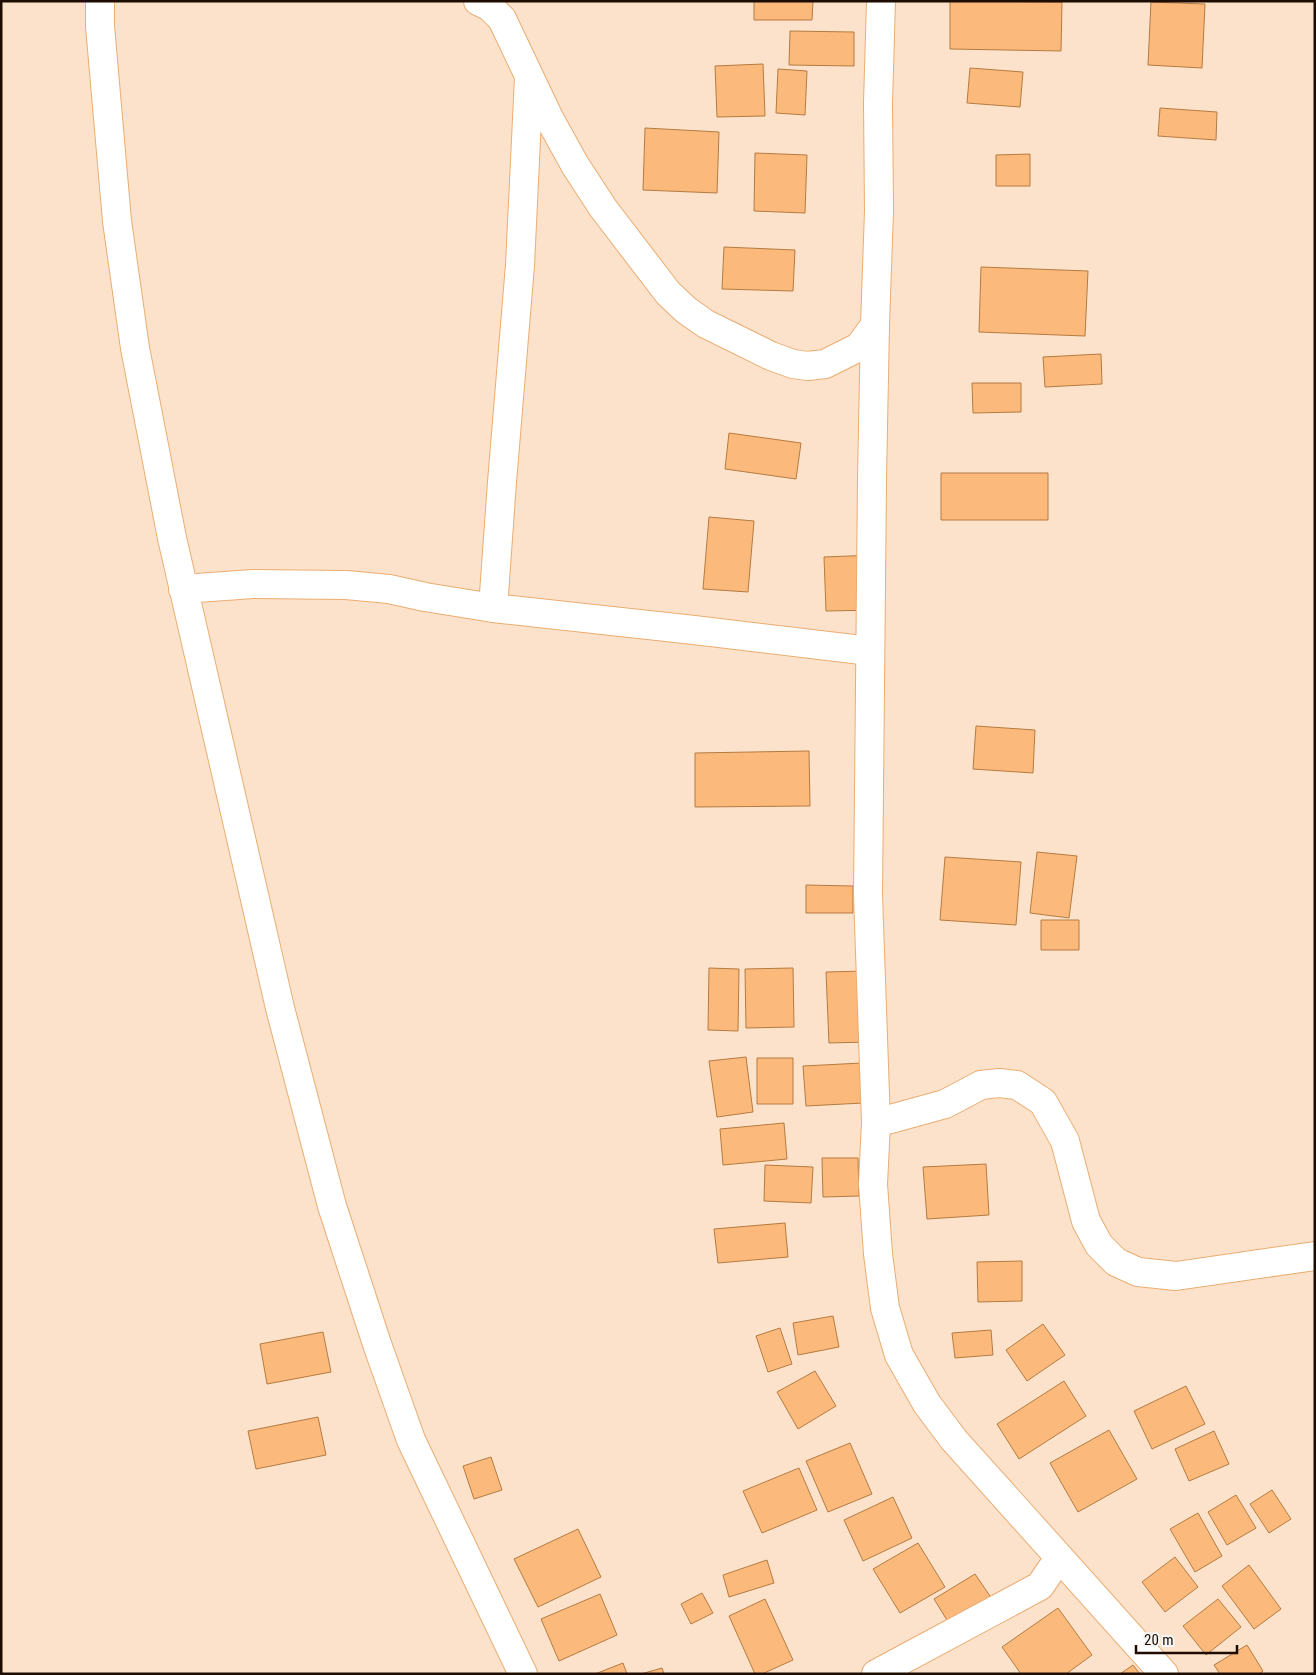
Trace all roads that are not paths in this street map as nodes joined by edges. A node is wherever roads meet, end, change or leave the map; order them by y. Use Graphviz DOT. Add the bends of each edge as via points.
graph roads {
  1 [pos="100,1"];
  2 [pos="478,1"];
  3 [pos="881,1"];
  4 [pos="529,77"];
  5 [pos="874,325"];
  6 [pos="183,588"];
  7 [pos="493,608"];
  8 [pos="870,651"];
  9 [pos="876,1123"];
  10 [pos="1315,1256"];
  11 [pos="1059,1558"];
  12 [pos="523,1674"];
  13 [pos="876,1674"];
  14 [pos="1164,1674"];
  1 -- 6 [label="street" via="117,221 135,348"];
  2 -- 4 [label="street" via="502,19"];
  3 -- 5 [label="street" via="879,211"];
  4 -- 5 [label="street" via="603,208 668,293 686,310 706,324 771,356 808,366 825,364 859,346"];
  4 -- 7 [label="street" via="520,265"];
  5 -- 8 [label="street"];
  6 -- 7 [label="street" via="254,584 346,585 389,589"];
  6 -- 12 [label="street" via="280,1008 332,1206 411,1440"];
  7 -- 8 [label="street"];
  8 -- 9 [label="street" via="868,895"];
  9 -- 10 [label="street" via="945,1104 982,1085 1017,1085 1042,1102 1065,1141 1086,1220 1098,1245 1116,1262 1138,1272 1176,1276"];
  9 -- 11 [label="street" via="873,1184 878,1254 885,1308 899,1355 927,1404 954,1440"];
  11 -- 13 [label="street" via="1040,1586"];
  11 -- 14 [label="street"];
}
